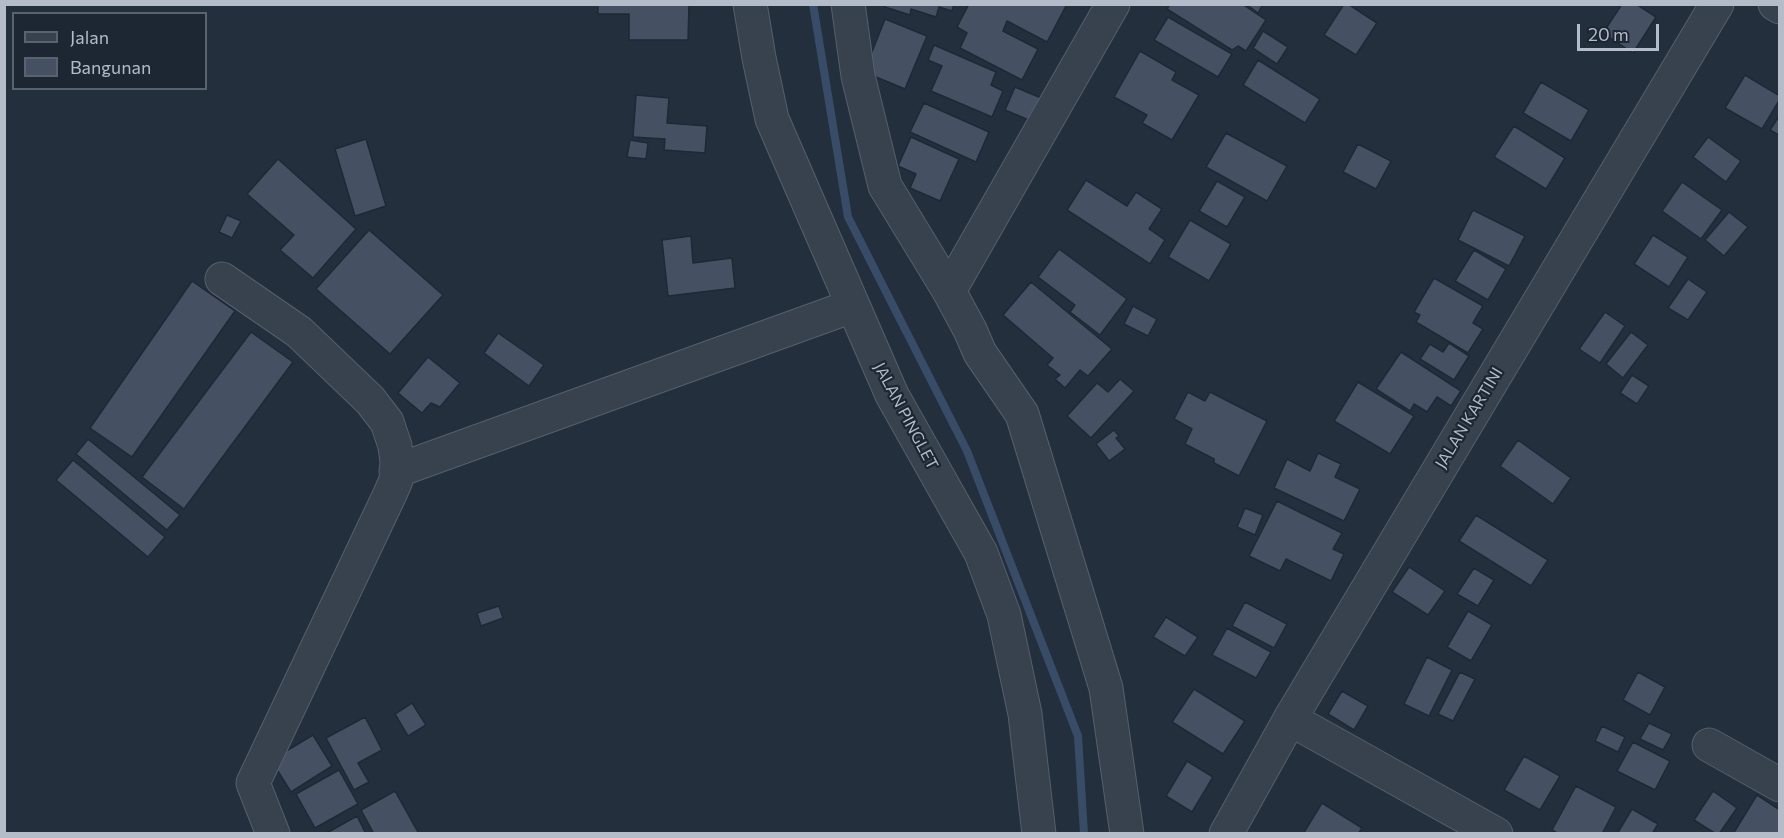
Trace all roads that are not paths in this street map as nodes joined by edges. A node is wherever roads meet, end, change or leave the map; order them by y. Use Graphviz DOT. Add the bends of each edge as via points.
graph roads {
  1 [pos="750,4"];
  2 [pos="848,4"];
  3 [pos="1113,4"];
  4 [pos="1717,4"];
  5 [pos="1775,4"];
  6 [pos="1779,7"];
  7 [pos="222,279"];
  8 [pos="949,291"];
  9 [pos="852,306"];
  10 [pos="396,471"];
  11 [pos="1290,719"];
  12 [pos="1709,745"];
  13 [pos="1779,785"];
  14 [pos="273,834"];
  15 [pos="1038,834"];
  16 [pos="1127,834"];
  17 [pos="1226,834"];
  18 [pos="1496,834"];
  1 -- 9 [label="street, JALAN PINGLET" via="772,119"];
  2 -- 8 [label="street" via="858,76 885,186"];
  3 -- 8 [label="street"];
  4 -- 11 [label="street, JALAN KARTINI"];
  5 -- 6 [label="street"];
  7 -- 10 [label="street" via="299,332 370,400 391,431"];
  8 -- 16 [label="street" via="980,353 1022,414 1106,688"];
  9 -- 10 [label="street"];
  9 -- 15 [label="street, JALAN PINGLET" via="892,395 981,553 1004,615 1025,714"];
  10 -- 14 [label="street" via="387,502 253,783"];
  11 -- 17 [label="street, JALAN KARTINI"];
  11 -- 18 [label="street"];
  12 -- 13 [label="street"];
}
